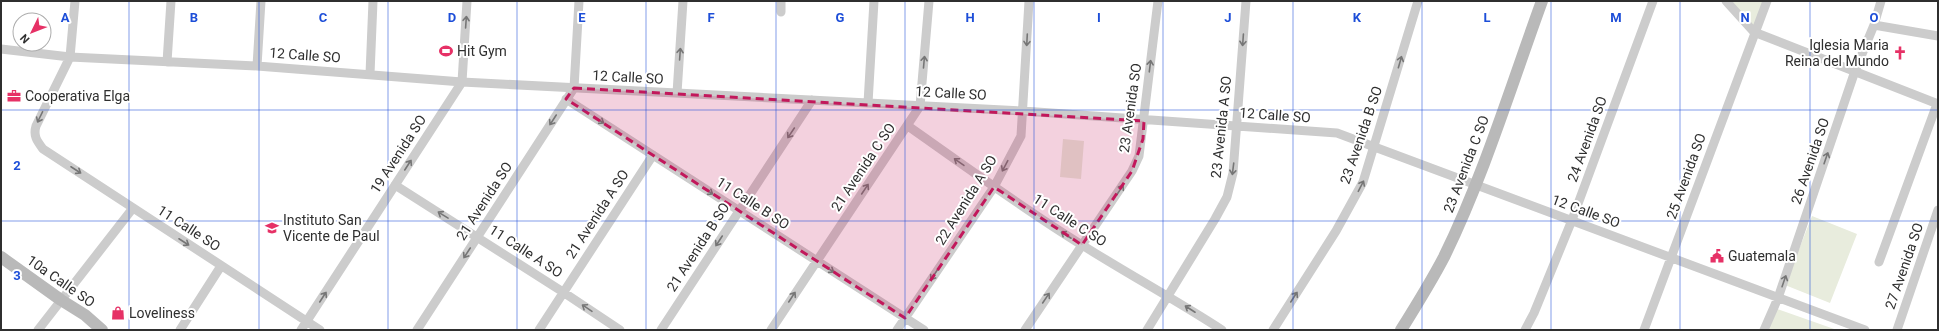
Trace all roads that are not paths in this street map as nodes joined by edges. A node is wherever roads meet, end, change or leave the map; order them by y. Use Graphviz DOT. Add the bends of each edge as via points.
graph roads {
  1 [pos="75,1"];
  2 [pos="171,1"];
  3 [pos="261,1"];
  4 [pos="373,1"];
  5 [pos="467,1"];
  6 [pos="579,1"];
  7 [pos="683,1"];
  8 [pos="781,1"];
  9 [pos="874,1"];
  10 [pos="929,1"];
  11 [pos="1029,1"];
  12 [pos="1158,1"];
  13 [pos="1246,1"];
  14 [pos="1418,1"];
  15 [pos="1542,1"];
  16 [pos="1653,1"];
  17 [pos="1726,1"];
  18 [pos="1767,1"];
  19 [pos="1881,1"];
  20 [pos="781,12"];
  21 [pos="1874,25"];
  22 [pos="1754,32"];
  23 [pos="1938,36"];
  24 [pos="1,49"];
  25 [pos="70,57"];
  26 [pos="167,62"];
  27 [pos="257,66"];
  28 [pos="1855,71"];
  29 [pos="370,74"];
  30 [pos="462,82"];
  31 [pos="574,88"];
  32 [pos="677,93"];
  33 [pos="566,99"];
  34 [pos="812,100"];
  35 [pos="868,103"];
  36 [pos="1937,104"];
  37 [pos="920,106"];
  38 [pos="1023,111"];
  39 [pos="1144,121"];
  40 [pos="908,126"];
  41 [pos="1237,126"];
  42 [pos="1375,147"];
  43 [pos="653,155"];
  44 [pos="396,185"];
  45 [pos="1475,185"];
  46 [pos="994,187"];
  47 [pos="133,208"];
  48 [pos="739,210"];
  49 [pos="1938,210"];
  50 [pos="1572,220"];
  51 [pos="1934,236"];
  52 [pos="478,237"];
  53 [pos="1082,245"];
  54 [pos="1,257"];
  55 [pos="1671,258"];
  56 [pos="816,260"];
  57 [pos="1879,262"];
  58 [pos="221,266"];
  59 [pos="563,292"];
  60 [pos="1170,296"];
  61 [pos="1778,298"];
  62 [pos="61,300"];
  63 [pos="905,318"];
  64 [pos="307,322"];
  65 [pos="38,330"];
  66 [pos="102,330"];
  67 [pos="180,330"];
  68 [pos="301,330"];
  69 [pos="320,330"];
  70 [pos="417,330"];
  71 [pos="539,330"];
  72 [pos="620,330"];
  73 [pos="661,330"];
  74 [pos="771,330"];
  75 [pos="897,330"];
  76 [pos="924,330"];
  77 [pos="1025,330"];
  78 [pos="1147,330"];
  79 [pos="1222,330"];
  80 [pos="1273,330"];
  81 [pos="1401,330"];
  82 [pos="1525,330"];
  83 [pos="1644,330"];
  84 [pos="1764,330"];
  85 [pos="1865,330"];
  86 [pos="1897,330"];
  1 -- 25 [label="street"];
  2 -- 26 [label="street"];
  3 -- 27 [label="street"];
  4 -- 29 [label="street"];
  30 -- 5 [label="street, 19 Avenida SO, one-way"];
  6 -- 31 [label="street"];
  32 -- 7 [label="street, one-way"];
  8 -- 20 [label="street"];
  9 -- 35 [label="street"];
  37 -- 10 [label="street, 21 Avenida C SO, one-way"];
  11 -- 38 [label="street, 22 Avenida A SO, one-way"];
  39 -- 12 [label="street, 23 Avenida SO, one-way"];
  13 -- 41 [label="street, 23 Avenida A SO, one-way"];
  42 -- 14 [label="street, 23 Avenida B SO, one-way"];
  15 -- 45 [label="street, 23 Avenida C SO"];
  16 -- 50 [label="street, 24 Avenida SO"];
  17 -- 22 [label="street"];
  18 -- 22 [label="street, 25 Avenida SO"];
  19 -- 21 [label="street, 26 Avenida SO"];
  21 -- 23 [label="street"];
  21 -- 28 [label="street, 26 Avenida SO"];
  22 -- 28 [label="street"];
  22 -- 55 [label="street, 25 Avenida SO"];
  24 -- 25 [label="street, 12 Calle SO"];
  25 -- 26 [label="street, 12 Calle SO"];
  25 -- 47 [label="street, 11 Calle SO, one-way" via="36,126 34,133 37,142 43,149"];
  26 -- 27 [label="street, 12 Calle SO"];
  27 -- 29 [label="street, 12 Calle SO"];
  28 -- 36 [label="street"];
  61 -- 28 [label="street, 26 Avenida SO, one-way"];
  29 -- 30 [label="street, 12 Calle SO"];
  30 -- 31 [label="street, 12 Calle SO"];
  44 -- 30 [label="street, 19 Avenida SO, one-way"];
  31 -- 32 [label="street, 12 Calle SO"];
  31 -- 33 [label="street, 21 Avenida SO"];
  32 -- 34 [label="street, 12 Calle SO"];
  33 -- 43 [label="street, 11 Calle B SO, one-way"];
  33 -- 52 [label="street, 21 Avenida SO, one-way"];
  34 -- 35 [label="street, 12 Calle SO"];
  34 -- 48 [label="street, 21 Avenida B SO, one-way"];
  35 -- 37 [label="street, 12 Calle SO"];
  36 -- 57 [label="street"];
  37 -- 38 [label="street, 12 Calle SO"];
  37 -- 40 [label="street, 21 Avenida C SO"];
  38 -- 39 [label="street, 12 Calle SO"];
  38 -- 46 [label="street, 22 Avenida A SO, one-way" via="1021,136"];
  39 -- 41 [label="street, 12 Calle SO"];
  53 -- 39 [label="street, 23 Avenida SO, one-way" via="1132,172 1139,156"];
  46 -- 40 [label="street, 11 Calle C SO, one-way"];
  56 -- 40 [label="street, 21 Avenida C SO, one-way"];
  41 -- 42 [label="street, 12 Calle SO" via="1337,133"];
  41 -- 60 [label="street, 23 Avenida A SO, one-way" via="1233,173 1227,197"];
  42 -- 45 [label="street, 12 Calle SO"];
  80 -- 42 [label="street, 23 Avenida B SO, one-way" via="1336,231 1363,182"];
  43 -- 48 [label="street, 11 Calle B SO, one-way"];
  43 -- 59 [label="street, 21 Avenida A SO"];
  52 -- 44 [label="street, 11 Calle A SO, one-way"];
  64 -- 44 [label="street, 19 Avenida SO, one-way"];
  45 -- 50 [label="street, 12 Calle SO"];
  45 -- 81 [label="street, 23 Avenida C SO" via="1443,258"];
  53 -- 46 [label="street, 11 Calle C SO, one-way"];
  46 -- 63 [label="street, 22 Avenida A SO, one-way"];
  47 -- 58 [label="street, 11 Calle SO, one-way"];
  47 -- 62 [label="street"];
  48 -- 56 [label="street, 11 Calle B SO"];
  48 -- 73 [label="street, 21 Avenida B SO, one-way"];
  49 -- 51 [label="street, 27 Avenida SO"];
  50 -- 55 [label="street, 12 Calle SO"];
  50 -- 82 [label="street, 24 Avenida SO"];
  51 -- 86 [label="street, 27 Avenida SO"];
  52 -- 59 [label="street, 11 Calle A SO"];
  52 -- 70 [label="street, 21 Avenida SO, one-way"];
  53 -- 60 [label="street, 11 Calle C SO"];
  77 -- 53 [label="street, 23 Avenida SO, one-way"];
  54 -- 62 [label="street, 10a Calle SO"];
  55 -- 61 [label="street, 12 Calle SO"];
  55 -- 83 [label="street, 25 Avenida SO"];
  56 -- 63 [label="street, 11 Calle B SO, one-way"];
  74 -- 56 [label="street, 21 Avenida C SO, one-way"];
  58 -- 64 [label="street, 11 Calle SO"];
  58 -- 67 [label="street"];
  59 -- 71 [label="street, 21 Avenida A SO"];
  72 -- 59 [label="street, 11 Calle A SO, one-way"];
  60 -- 78 [label="street, 23 Avenida A SO"];
  79 -- 60 [label="street, 11 Calle C SO, one-way"];
  61 -- 84 [label="street, 26 Avenida SO"];
  61 -- 85 [label="street, 12 Calle SO"];
  62 -- 65 [label="street"];
  62 -- 66 [label="street, 10a Calle SO" via="85,315"];
  63 -- 75 [label="street, 22 Avenida A SO"];
  63 -- 76 [label="street, 11 Calle B SO"];
  64 -- 68 [label="street, 19 Avenida SO"];
  64 -- 69 [label="street, 11 Calle SO"];
}
